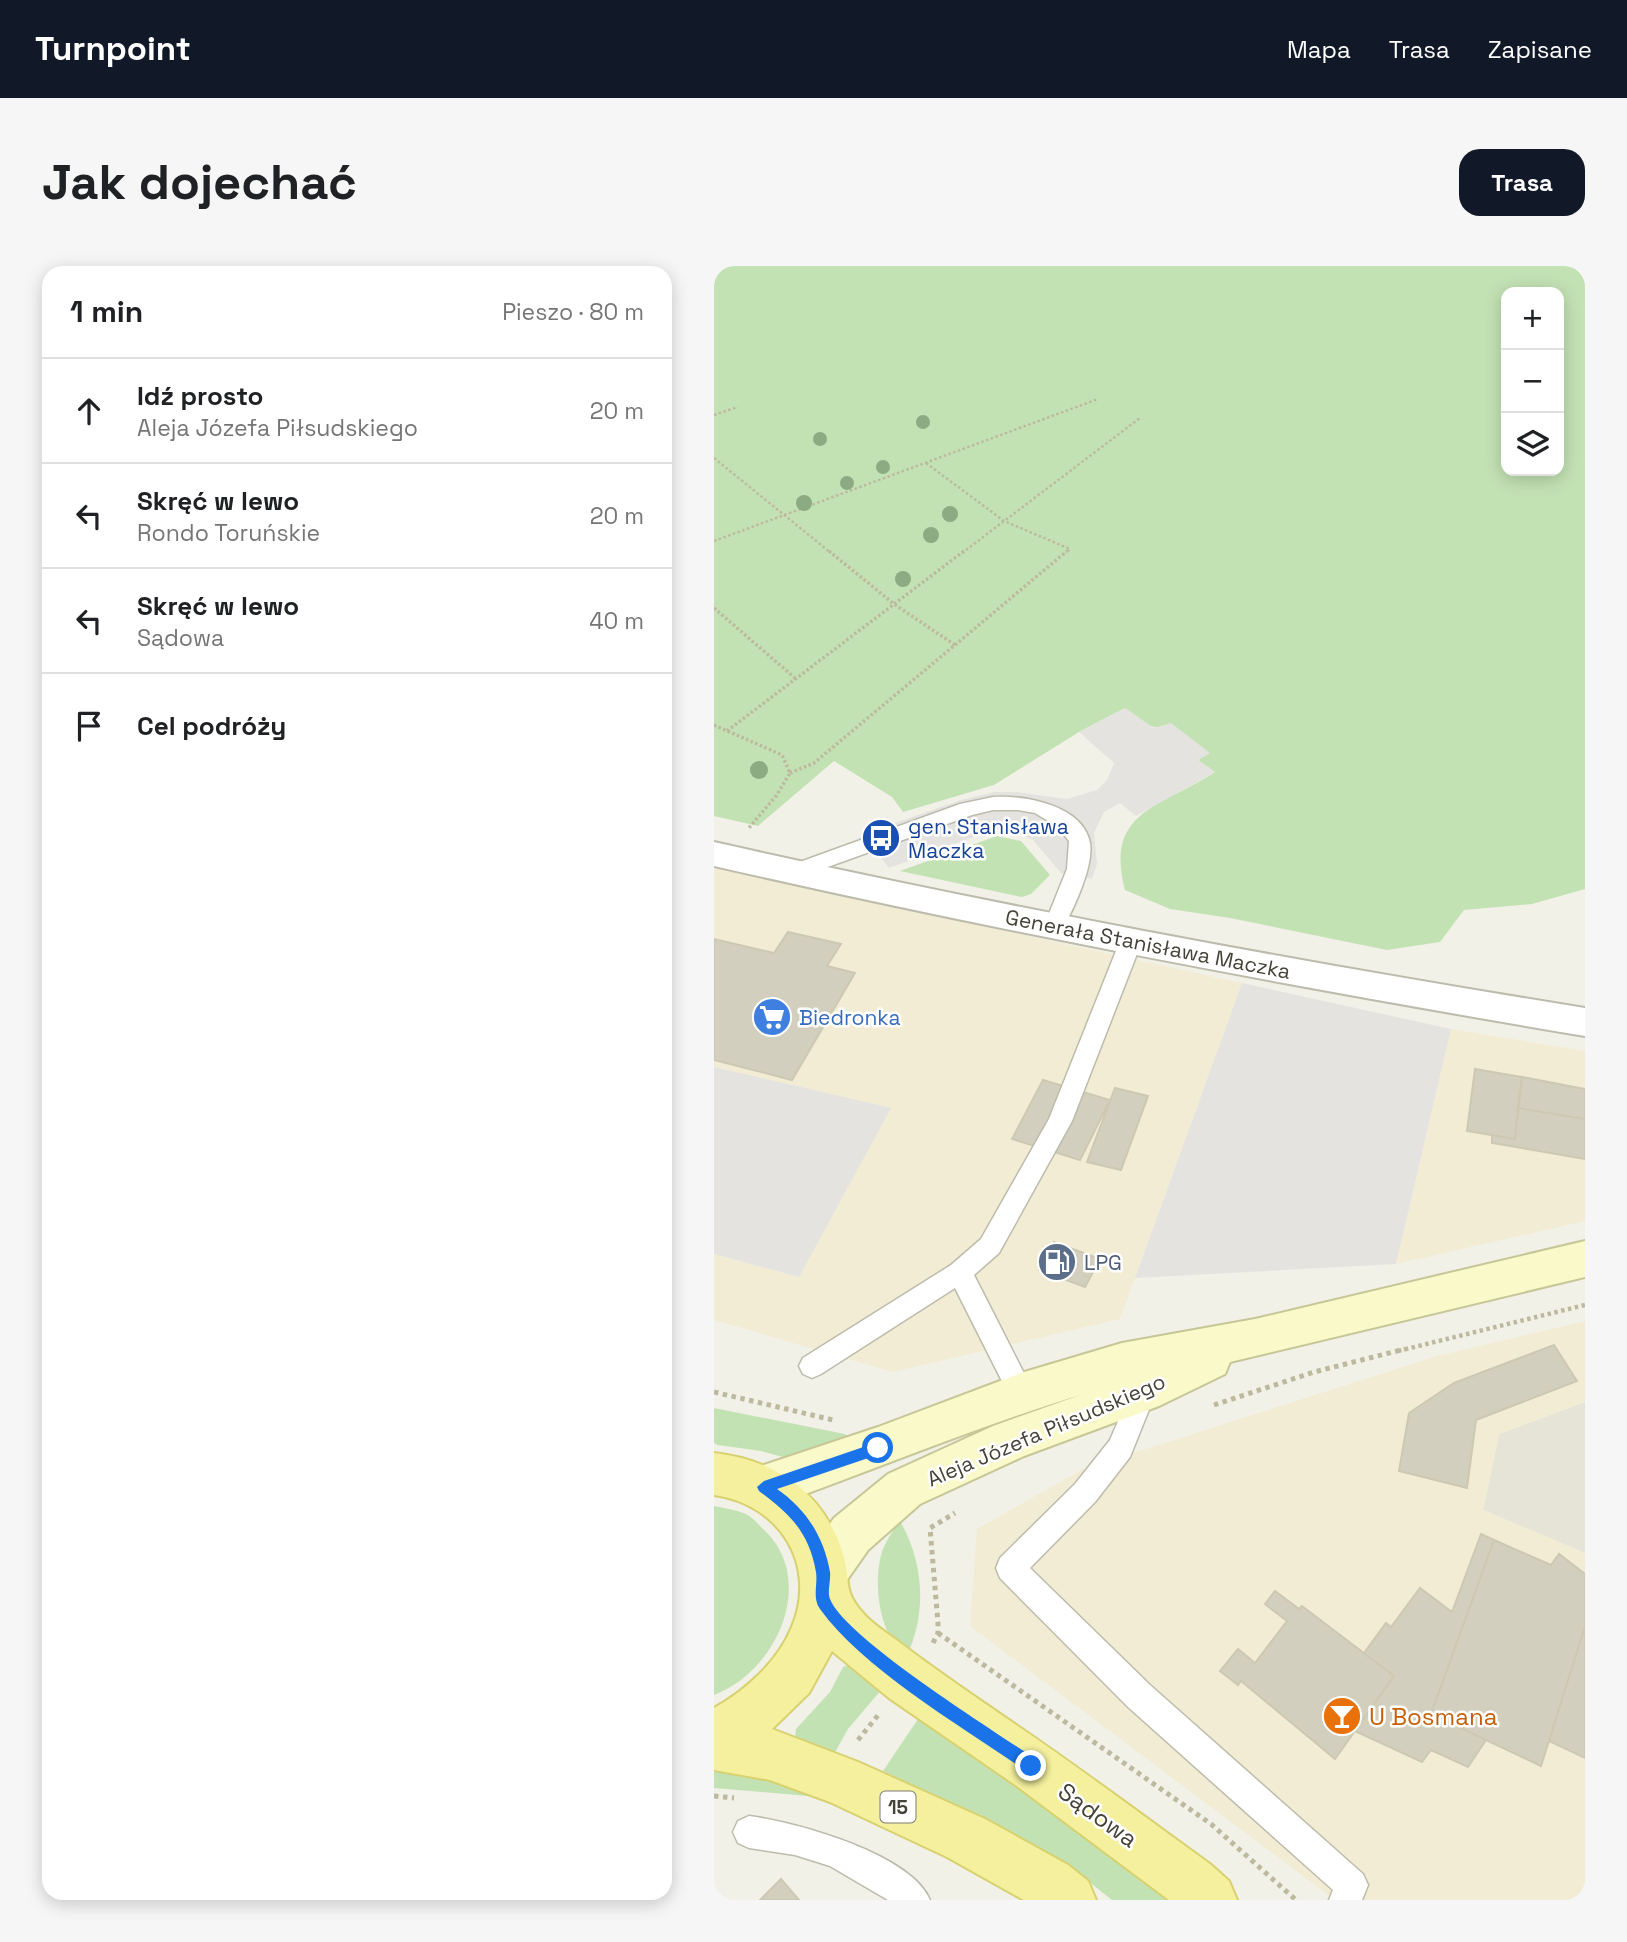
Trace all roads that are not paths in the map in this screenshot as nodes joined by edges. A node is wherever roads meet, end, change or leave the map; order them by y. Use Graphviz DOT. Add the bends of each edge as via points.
graph roads {
  1 [pos="714,854"];
  2 [pos="793,872"];
  3 [pos="1054,926"];
  4 [pos="1131,941"];
  5 [pos="1585,1022"];
  6 [pos="1585,1259"];
  7 [pos="960,1272"];
  8 [pos="1255,1338"];
  9 [pos="812,1366"];
  10 [pos="1143,1392"];
  11 [pos="1021,1393"];
  12 [pos="714,1474"];
  13 [pos="764,1487"];
  14 [pos="823,1587"];
  15 [pos="714,1736"];
  16 [pos="714,1744"];
  17 [pos="749,1832"];
  18 [pos="914,1900"];
  19 [pos="1069,1900"];
  20 [pos="1210,1900"];
  21 [pos="1345,1900"];
  1 -- 2 [label="street, Generała Stanisława Maczka"];
  2 -- 3 [label="street, Generała Stanisława Maczka"];
  2 -- 3 [label="lane" via="967,809 1027,804 1062,820 1075,830 1081,845"];
  3 -- 4 [label="street, Generała Stanisława Maczka"];
  4 -- 5 [label="street, Generała Stanisława Maczka"];
  4 -- 7 [label="lane" via="1060,1121 990,1246"];
  6 -- 8 [label="main road, Aleja Józefa Piłsudskiego"];
  7 -- 9 [label="lane"];
  7 -- 11 [label="lane"];
  8 -- 10 [label="main road, Aleja Józefa Piłsudskiego"];
  8 -- 11 [label="main road, Aleja Józefa Piłsudskiego" via="1122,1362"];
  10 -- 14 [label="main road, Aleja Józefa Piłsudskiego" via="1009,1441 904,1489 851,1534"];
  10 -- 21 [label="lane" via="1120,1448 1085,1493 1010,1568 1139,1696 1352,1885"];
  11 -- 13 [label="main road, Aleja Józefa Piłsudskiego"];
  12 -- 13 [label="main road"];
  13 -- 14 [label="main road" via="793,1508 813,1538"];
  14 -- 15 [label="main road" via="816,1630 785,1685 761,1710"];
  14 -- 20 [label="main road, Sądowa" via="847,1632"];
  16 -- 19 [label="main road, 15" via="770,1754 840,1780 966,1838"];
  17 -- 18 [label="lane" via="785,1835 833,1849"];
}
